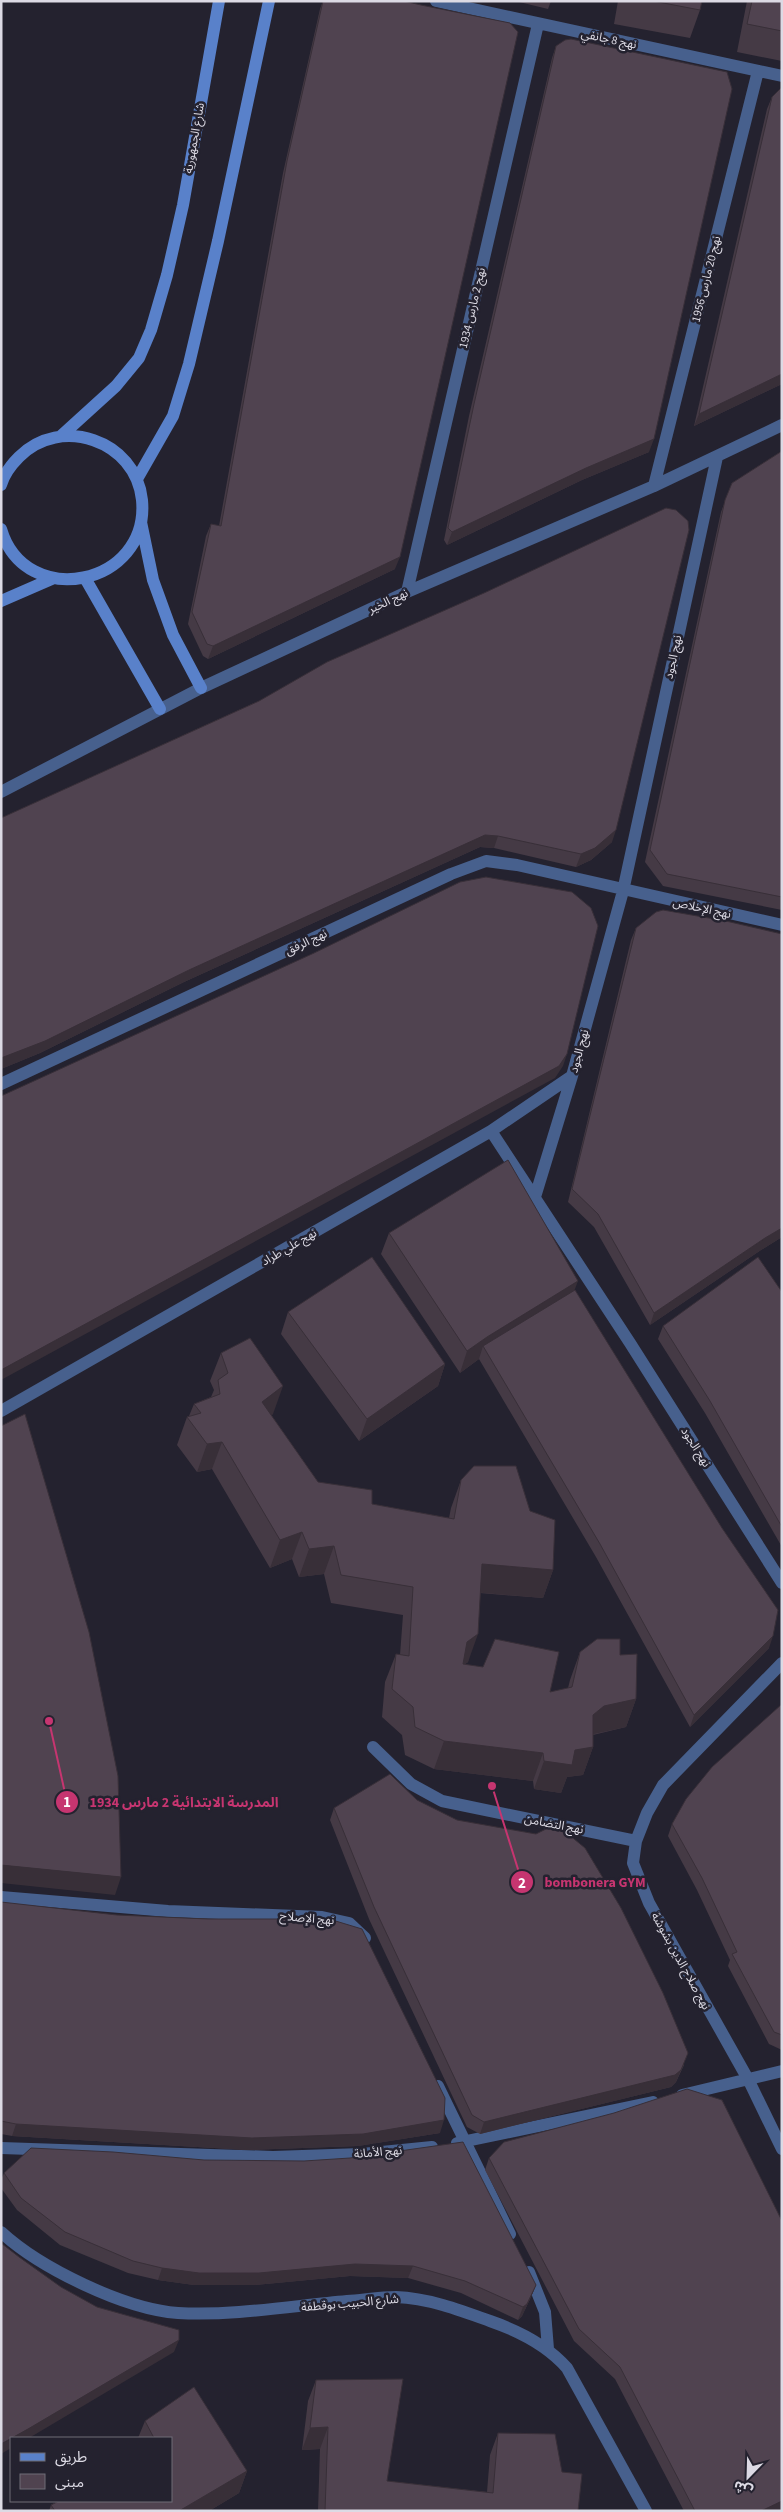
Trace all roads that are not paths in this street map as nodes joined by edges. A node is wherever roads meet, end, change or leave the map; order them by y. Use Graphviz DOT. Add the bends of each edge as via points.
graph roads {
  1 [pos="219,1"];
  2 [pos="269,1"];
  3 [pos="436,1"];
  4 [pos="538,24"];
  5 [pos="758,71"];
  6 [pos="782,76"];
  7 [pos="782,425"];
  8 [pos="61,436"];
  9 [pos="717,457"];
  10 [pos="137,479"];
  11 [pos="1,485"];
  12 [pos="654,486"];
  13 [pos="141,522"];
  14 [pos="1,529"];
  15 [pos="54,578"];
  16 [pos="85,578"];
  17 [pos="407,592"];
  18 [pos="1,601"];
  19 [pos="201,688"];
  20 [pos="160,709"];
  21 [pos="1,792"];
  22 [pos="623,891"];
  23 [pos="782,925"];
  24 [pos="572,1076"];
  25 [pos="1,1084"];
  26 [pos="491,1131"];
  27 [pos="535,1197"];
  28 [pos="1,1411"];
  29 [pos="782,1583"];
  30 [pos="782,1664"];
  31 [pos="373,1747"];
  32 [pos="636,1841"];
  33 [pos="1,1897"];
  34 [pos="372,1950"];
  35 [pos="782,2071"];
  36 [pos="431,2073"];
  37 [pos="749,2080"];
  38 [pos="465,2142"];
  39 [pos="1,2148"];
  40 [pos="782,2149"];
  41 [pos="1,2232"];
  42 [pos="516,2246"];
  43 [pos="524,2264"];
  44 [pos="548,2349"];
  45 [pos="646,2511"];
  1 -- 8 [label="street, شارع الجمهورية" via="183,205 151,330 139,358 116,386"];
  2 -- 10 [label="street" via="189,364 173,416"];
  3 -- 4 [label="street, نهج 8 جانفي"];
  4 -- 5 [label="street, نهج 8 جانفي"];
  4 -- 17 [label="street, نهج 2 مارس 1934"];
  5 -- 6 [label="street, نهج 8 جانفي"];
  5 -- 12 [label="street, نهج 20 مارس 1956"];
  7 -- 9 [label="street, نهج الخير"];
  8 -- 10 [label="street" via="80,435 114,449"];
  8 -- 11 [label="street" via="42,440 26,450 12,464"];
  9 -- 12 [label="street, نهج الخير"];
  9 -- 22 [label="street, نهج الجود"];
  10 -- 13 [label="street" via="142,500"];
  12 -- 17 [label="street, نهج الخير"];
  13 -- 16 [label="street" via="134,542 122,558 105,571"];
  13 -- 19 [label="street" via="153,580 173,636"];
  14 -- 15 [label="street" via="11,549 23,562"];
  15 -- 16 [label="street"];
  15 -- 18 [label="street"];
  16 -- 20 [label="street"];
  17 -- 19 [label="street, نهج الخير"];
  19 -- 20 [label="street, نهج الخير"];
  20 -- 21 [label="street, نهج الخير"];
  22 -- 23 [label="street, نهج الإخلاص"];
  22 -- 24 [label="street, نهج الجود"];
  22 -- 25 [label="street, نهج الرفق" via="516,865 486,862 472,865"];
  24 -- 26 [label="street, نهج علي طراد"];
  24 -- 27 [label="street, نهج الجود"];
  26 -- 27 [label="street"];
  26 -- 28 [label="street, نهج علي طراد"];
  27 -- 29 [label="street, نهج الجود"];
  30 -- 32 [label="street, نهج صلاح الدين بشوشة" via="663,1785"];
  31 -- 32 [label="street, نهج التضامن" via="410,1784 442,1801"];
  32 -- 37 [label="street, نهج صلاح الدين بشوشة" via="633,1863 649,1904"];
  33 -- 34 [label="street, نهج الإصلاح" via="168,1911 322,1917 349,1923 361,1932"];
  35 -- 37 [label="street, نهج الأمانة"];
  36 -- 38 [label="street"];
  37 -- 38 [label="street, نهج الأمانة"];
  37 -- 40 [label="street, نهج صلاح الدين بشوشة"];
  38 -- 39 [label="street, نهج الأمانة" via="362,2154 273,2157"];
  38 -- 42 [label="street"];
  41 -- 44 [label="street, شارع الحبيب بوقطفة" via="42,2262 83,2284 137,2305 176,2312 209,2313 395,2297 430,2301 470,2313 507,2327"];
  43 -- 44 [label="street" via="545,2312"];
  44 -- 45 [label="street, شارع الحبيب بوقطفة" via="579,2386"];
}
